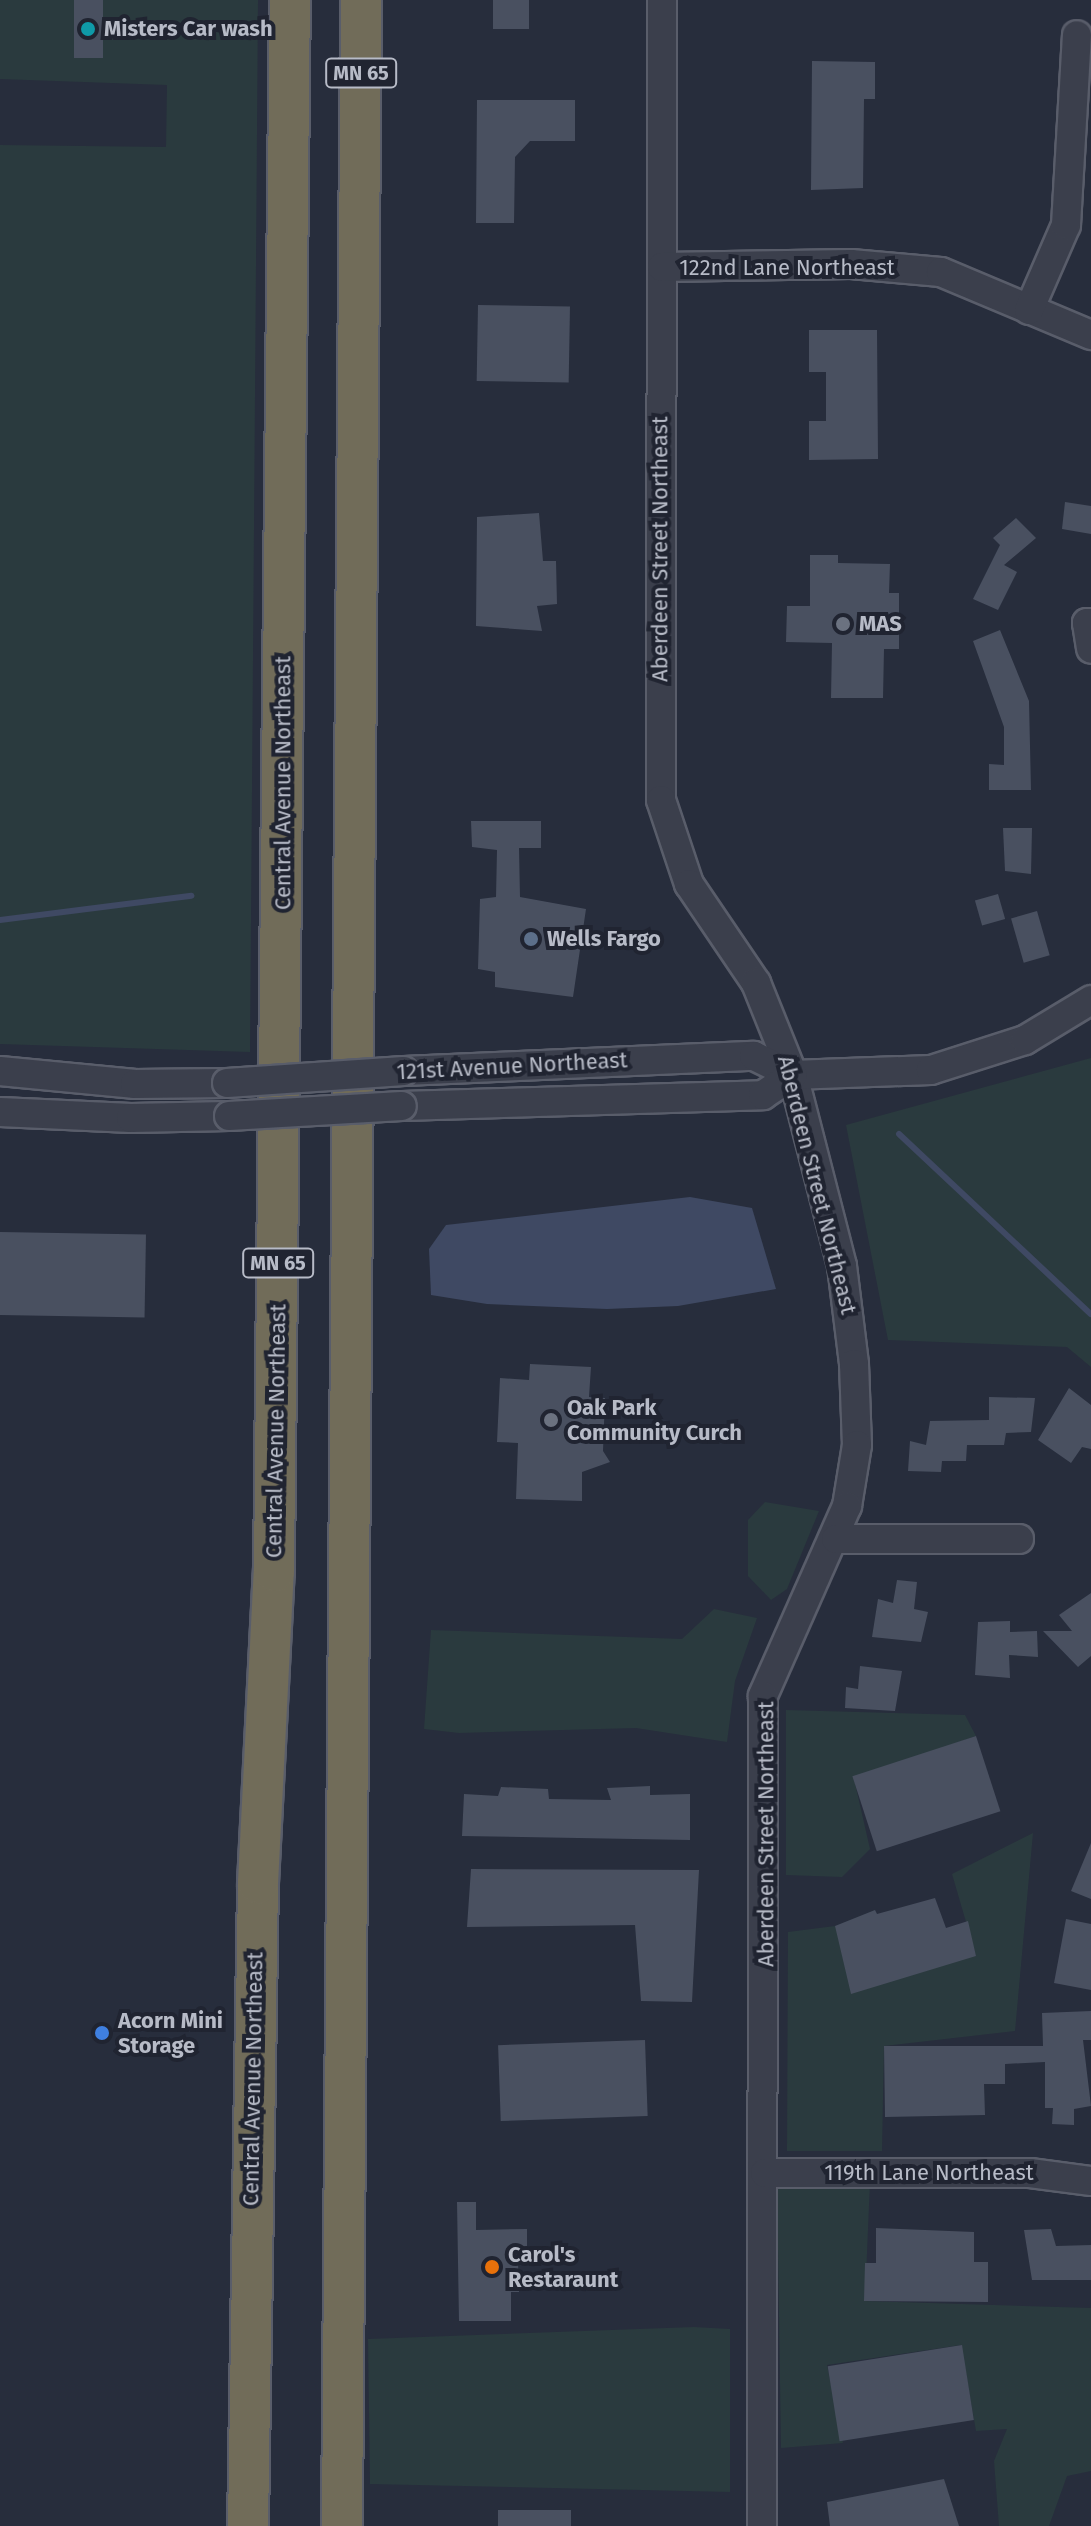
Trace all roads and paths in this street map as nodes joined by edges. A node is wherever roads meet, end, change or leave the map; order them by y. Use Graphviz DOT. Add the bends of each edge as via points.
graph roads {
  1 [pos="290,0"];
  2 [pos="361,0"];
  3 [pos="380,0"];
  4 [pos="662,0"];
  5 [pos="1077,35"];
  6 [pos="360,146"];
  7 [pos="662,267"];
  8 [pos="1029,310"];
  9 [pos="1091,335"];
  10 [pos="1091,1000"];
  11 [pos="0,1071"];
  12 [pos="793,1075"];
  13 [pos="0,1112"];
  14 [pos="836,1539"];
  15 [pos="1019,1539"];
  16 [pos="765,2173"];
  17 [pos="1091,2181"];
  18 [pos="248,2526"];
  19 [pos="342,2526"];
  20 [pos="762,2526"];
  1 -- 18 [label="highway, Central Avenue Northeast / MN 65" via="274,1571 258,1883"];
  2 -- 6 [label="highway, MN 65"];
  3 -- 6 [label="highway"];
  4 -- 7 [label="street, Aberdeen Street Northeast"];
  5 -- 8 [label="street" via="1066,225"];
  6 -- 19 [label="highway, MN 65"];
  7 -- 8 [label="street, 122nd Lane Northeast" via="851,264 941,272 1009,297"];
  7 -- 12 [label="street, Aberdeen Street Northeast" via="661,800 689,884 756,983"];
  8 -- 9 [label="street, 122nd Lane Northeast"];
  10 -- 12 [label="street, 121st Avenue Northeast" via="1025,1040 931,1070"];
  11 -- 12 [label="street, 121st Avenue Northeast, bridge" via="135,1084 227,1083 754,1056"];
  12 -- 13 [label="street, 121st Avenue Northeast, bridge" via="763,1095 229,1116"];
  12 -- 14 [label="street, Aberdeen Street Northeast" via="852,1319 857,1445"];
  14 -- 15 [label="street"];
  14 -- 16 [label="street, Aberdeen Street Northeast" via="801,1603 763,1696"];
  16 -- 17 [label="street, 119th Lane Northeast" via="1030,2173"];
  16 -- 20 [label="street, Aberdeen Street Northeast"];
}
